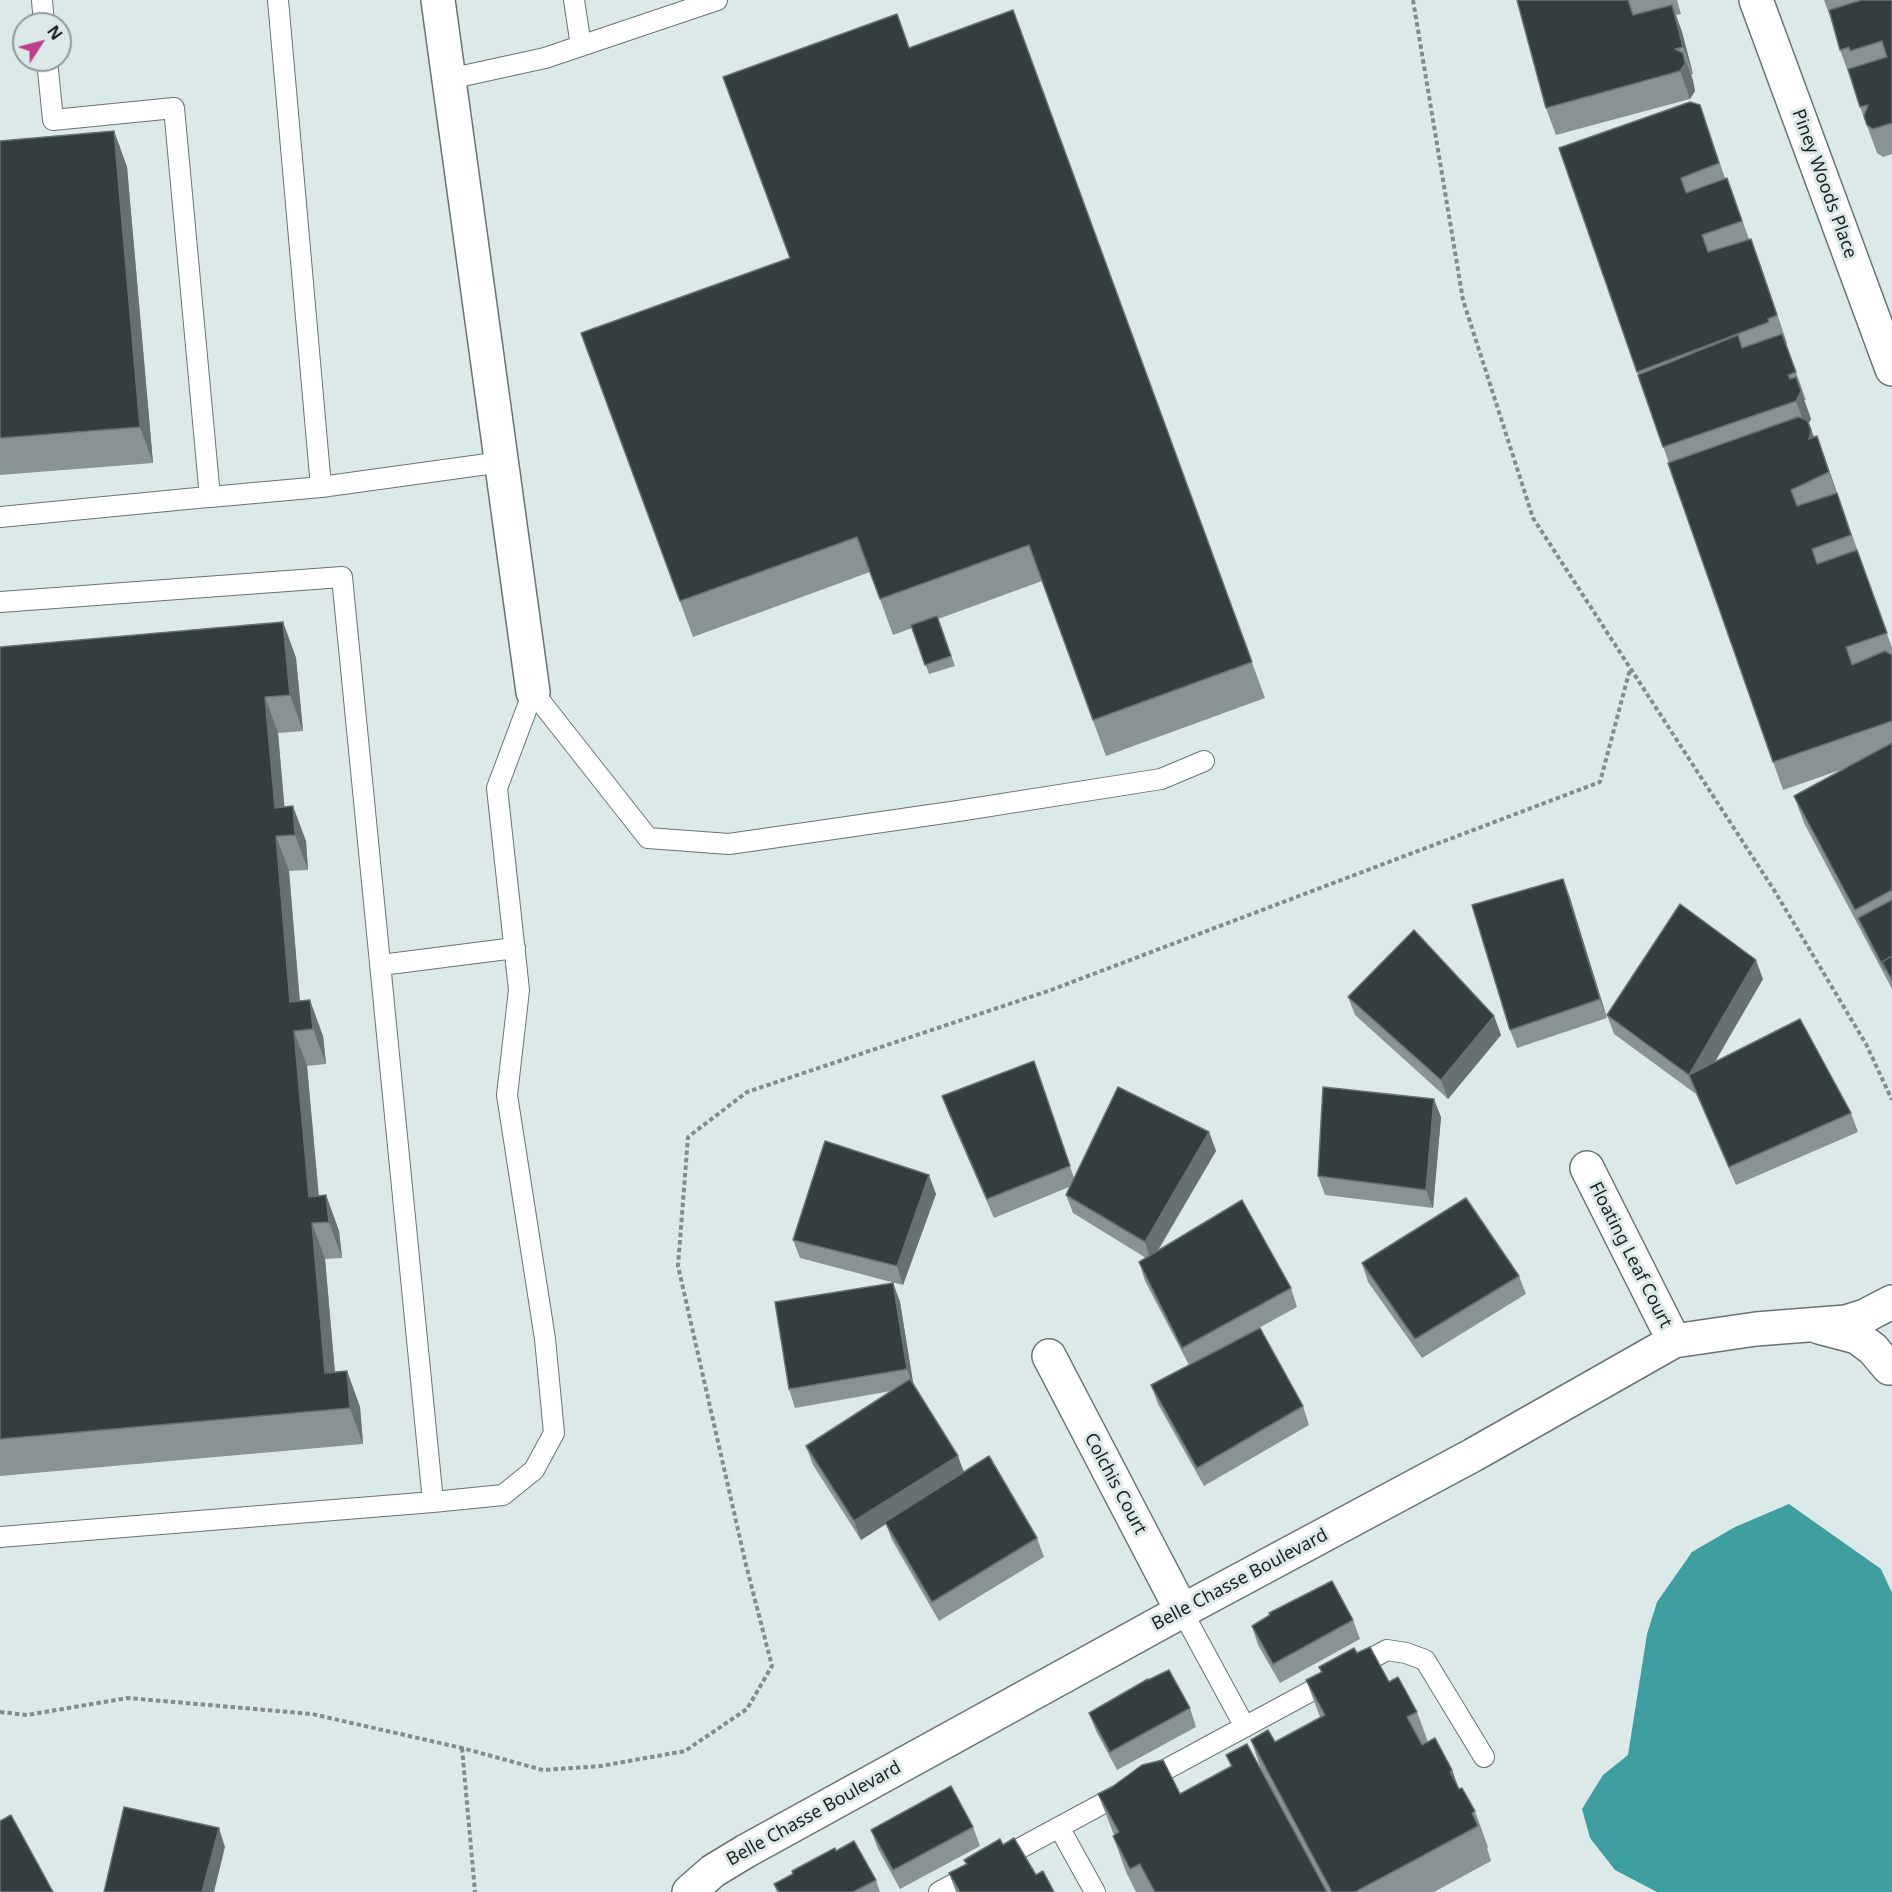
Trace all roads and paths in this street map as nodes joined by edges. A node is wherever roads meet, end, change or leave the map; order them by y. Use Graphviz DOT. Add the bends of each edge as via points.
graph roads {
  1 [pos="278,0"];
  2 [pos="438,0"];
  3 [pos="574,0"];
  4 [pos="717,0"];
  5 [pos="1413,0"];
  6 [pos="1756,0"];
  7 [pos="581,46"];
  8 [pos="48,72"];
  9 [pos="449,79"];
  10 [pos="1892,369"];
  11 [pos="502,462"];
  12 [pos="321,487"];
  13 [pos="218,496"];
  14 [pos="0,517"];
  15 [pos="0,602"];
  16 [pos="1630,669"];
  17 [pos="533,692"];
  18 [pos="1204,761"];
  19 [pos="514,948"];
  20 [pos="381,965"];
  21 [pos="1892,1100"];
  22 [pos="1587,1168"];
  23 [pos="1892,1303"];
  24 [pos="1812,1325"];
  25 [pos="1674,1341"];
  26 [pos="1049,1356"];
  27 [pos="1891,1371"];
  28 [pos="433,1502"];
  29 [pos="0,1537"];
  30 [pos="1182,1611"];
  31 [pos="0,1712"];
  32 [pos="1245,1727"];
  33 [pos="462,1749"];
  34 [pos="1484,1757"];
  35 [pos="1059,1827"];
  36 [pos="698,1889"];
  37 [pos="475,1892"];
  38 [pos="939,1892"];
  39 [pos="1095,1892"];
  1 -- 12 [label="lane"];
  2 -- 9 [label="street"];
  3 -- 7 [label="lane"];
  4 -- 7 [label="lane"];
  5 -- 16 [label="path" via="1463,300 1533,518"];
  6 -- 10 [label="street, Piney Woods Place"];
  7 -- 9 [label="lane"];
  8 -- 13 [label="lane" via="53,120 174,108 210,497"];
  9 -- 11 [label="street"];
  11 -- 12 [label="lane"];
  11 -- 17 [label="street"];
  12 -- 13 [label="lane"];
  13 -- 14 [label="lane"];
  15 -- 20 [label="lane" via="342,577"];
  16 -- 21 [label="path" via="1774,890 1866,1044"];
  16 -- 33 [label="path" via="1600,783 1051,990 747,1092 688,1137 678,1266 772,1666 747,1709 685,1751 601,1766 543,1770"];
  17 -- 18 [label="lane" via="648,838 729,844 1161,779"];
  17 -- 19 [label="lane" via="496,788"];
  19 -- 20 [label="lane"];
  19 -- 28 [label="lane" via="519,990 507,1095 545,1339 554,1433 534,1470 503,1495"];
  20 -- 28 [label="lane"];
  22 -- 25 [label="street, Floating Leaf Court"];
  23 -- 24 [label="street, Belle Chasse Boulevard" via="1846,1322"];
  23 -- 27 [label="street, Belle Chasse Boulevard" via="1882,1336"];
  24 -- 25 [label="street, Belle Chasse Boulevard"];
  24 -- 27 [label="street, Belle Chasse Boulevard" via="1857,1337"];
  25 -- 30 [label="street, Belle Chasse Boulevard" via="1473,1455"];
  26 -- 30 [label="street, Colchis Court"];
  28 -- 29 [label="lane"];
  30 -- 32 [label="lane"];
  30 -- 36 [label="street, Belle Chasse Boulevard" via="746,1851 713,1871"];
  31 -- 33 [label="path" via="27,1715 128,1698 312,1714"];
  32 -- 34 [label="lane" via="1387,1650 1425,1660"];
  32 -- 35 [label="lane"];
  33 -- 37 [label="path"];
  35 -- 38 [label="lane"];
  35 -- 39 [label="lane"];
}
